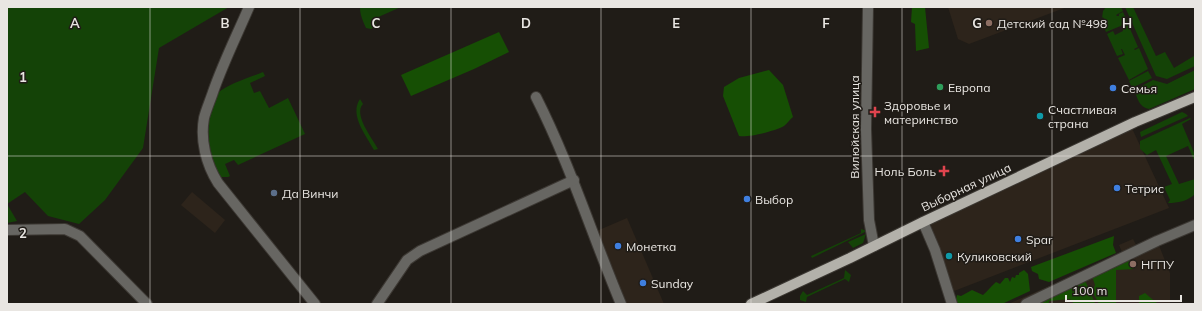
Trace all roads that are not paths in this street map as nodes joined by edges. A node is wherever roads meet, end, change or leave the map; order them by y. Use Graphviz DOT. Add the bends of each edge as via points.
graph roads {
  1 [pos="249,7"];
  2 [pos="868,7"];
  3 [pos="536,97"];
  4 [pos="1195,97"];
  5 [pos="574,180"];
  6 [pos="923,222"];
  7 [pos="1195,225"];
  8 [pos="7,230"];
  9 [pos="874,246"];
  10 [pos="147,304"];
  11 [pos="315,304"];
  12 [pos="377,304"];
  13 [pos="621,304"];
  14 [pos="751,304"];
  15 [pos="952,304"];
  16 [pos="1026,304"];
  1 -- 11 [label="street" via="204,118 207,163 218,183"];
  2 -- 9 [label="street, Вилюйская улица" via="866,130 869,220"];
  3 -- 5 [label="street"];
  4 -- 6 [label="main road, Выборная улица" via="1135,122"];
  5 -- 12 [label="street" via="420,251 407,260"];
  5 -- 13 [label="street"];
  6 -- 9 [label="main road, Выборная улица"];
  6 -- 15 [label="street"];
  7 -- 16 [label="street"];
  8 -- 10 [label="street" via="66,229 80,236"];
  9 -- 14 [label="main road, Выборная улица"];
}
